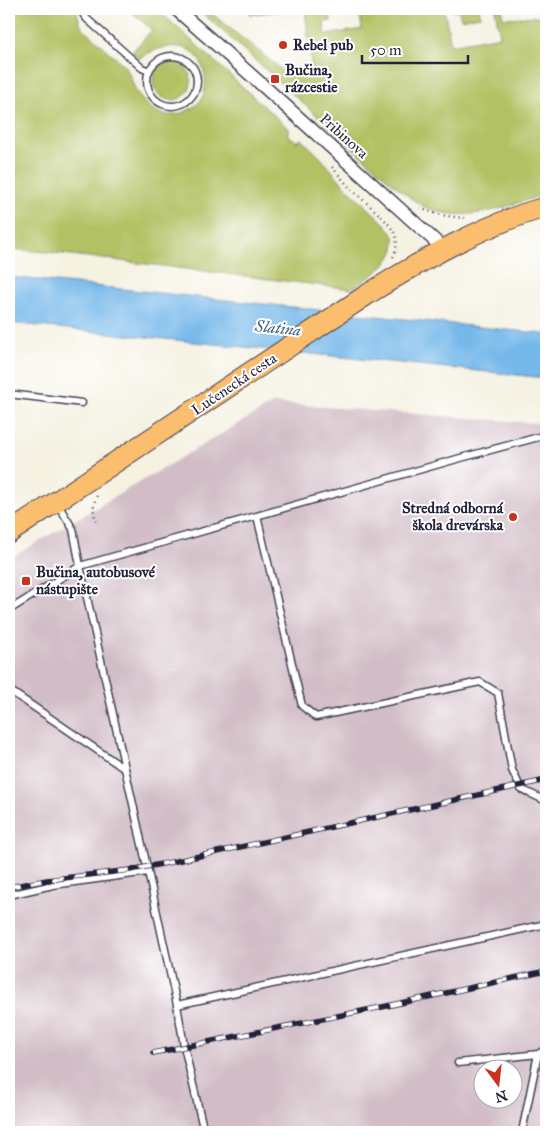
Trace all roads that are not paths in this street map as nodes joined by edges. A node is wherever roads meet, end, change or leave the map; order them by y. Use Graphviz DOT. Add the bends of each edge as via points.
graph roads {
  1 [pos="82,9"];
  2 [pos="176,9"];
  3 [pos="149,71"];
  4 [pos="546,207"];
  5 [pos="444,249"];
  6 [pos="9,394"];
  7 [pos="82,403"];
  8 [pos="546,435"];
  9 [pos="57,502"];
  10 [pos="257,516"];
  11 [pos="9,533"];
  12 [pos="80,566"];
  13 [pos="9,610"];
  14 [pos="9,690"];
  15 [pos="125,769"];
  16 [pos="546,801"];
  17 [pos="148,872"];
  18 [pos="9,894"];
  19 [pos="546,924"];
  20 [pos="177,1005"];
  21 [pos="546,1049"];
  22 [pos="538,1054"];
  23 [pos="458,1063"];
  24 [pos="204,1132"];
  25 [pos="522,1132"];
  1 -- 3 [label="lane" via="87,19"];
  2 -- 5 [label="street, Pribinova"];
  3 -- 3 [label="lane" via="148,90 162,104 182,104 196,88 194,68 184,59 161,58"];
  4 -- 5 [label="main road, Lučenecká cesta"];
  5 -- 9 [label="main road, Lučenecká cesta" via="368,294"];
  6 -- 7 [label="lane"];
  8 -- 10 [label="lane"];
  9 -- 11 [label="main road, Lučenecká cesta"];
  9 -- 12 [label="lane" via="73,529"];
  10 -- 12 [label="lane"];
  10 -- 16 [label="lane" via="302,706 316,717 480,682 498,693 512,770 521,789"];
  12 -- 13 [label="lane"];
  12 -- 15 [label="lane"];
  14 -- 15 [label="lane"];
  15 -- 17 [label="lane"];
  17 -- 18 [label="lane"];
  17 -- 20 [label="lane"];
  19 -- 20 [label="lane"];
  20 -- 24 [label="lane"];
  21 -- 22 [label="lane"];
  22 -- 23 [label="lane"];
  22 -- 25 [label="lane"];
}
